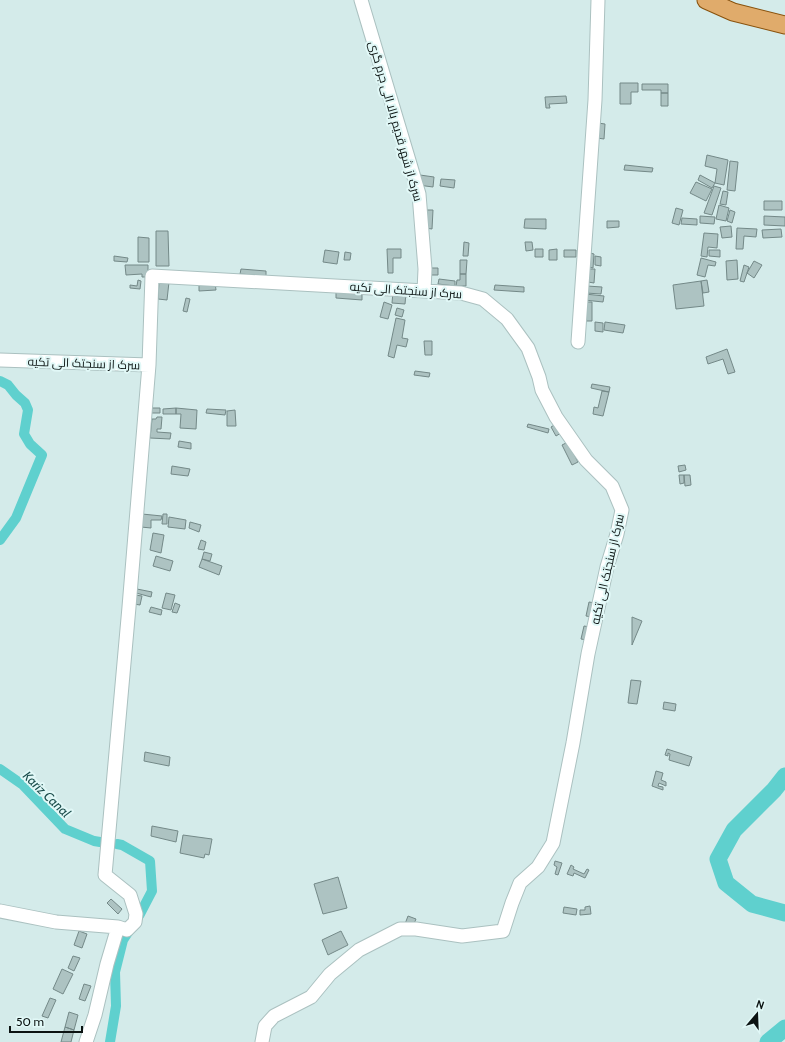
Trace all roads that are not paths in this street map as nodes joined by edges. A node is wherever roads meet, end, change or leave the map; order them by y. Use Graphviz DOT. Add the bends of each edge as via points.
graph roads {
  1 [pos="361,0"];
  2 [pos="598,0"];
  3 [pos="706,0"];
  4 [pos="785,25"];
  5 [pos="424,291"];
  6 [pos="578,342"];
  7 [pos="0,360"];
  8 [pos="149,365"];
  9 [pos="0,911"];
  10 [pos="118,928"];
  11 [pos="86,1042"];
  12 [pos="262,1042"];
  1 -- 5 [label="street, سرک از شهر قدیم بالا الی جرم گری" via="419,194 425,269"];
  2 -- 6 [label="street" via="594,115"];
  3 -- 4 [label="main road" via="733,12"];
  5 -- 8 [label="street, سرک از سنجتک الی تکیه" via="152,276"];
  5 -- 12 [label="street, سرک از سنجتک الی تکیه" via="461,293 483,299 507,319 528,348 542,390 556,417 586,460 612,486 622,510 586,662 553,843 538,867 520,883 503,931 462,936 400,929 360,950 330,974 311,997 274,1016 265,1026"];
  7 -- 8 [label="street, سرک از سنجتک الی تکیه"];
  8 -- 10 [label="street" via="104,876 130,895 136,914 135,922 127,930"];
  9 -- 10 [label="street" via="56,922"];
  10 -- 11 [label="street"];
}
